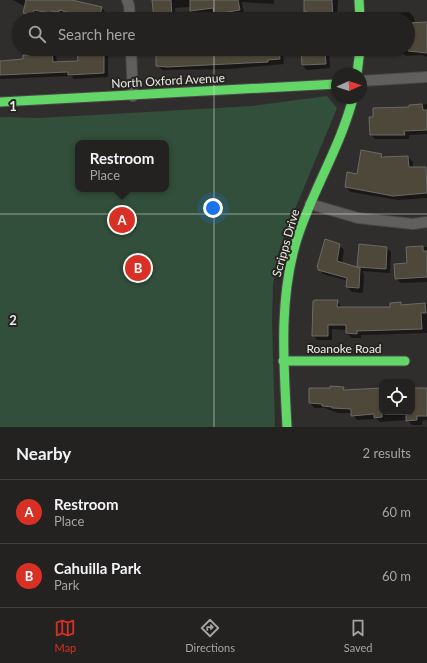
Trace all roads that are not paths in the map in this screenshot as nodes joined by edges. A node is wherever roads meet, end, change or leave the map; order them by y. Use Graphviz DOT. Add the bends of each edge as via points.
graph roads {
  1 [pos="126,0"];
  2 [pos="359,0"];
  3 [pos="130,12"];
  4 [pos="360,12"];
  5 [pos="131,56"];
  6 [pos="359,56"];
  7 [pos="358,68"];
  8 [pos="427,77"];
  9 [pos="367,81"];
  10 [pos="331,84"];
  11 [pos="133,96"];
  12 [pos="0,102"];
  13 [pos="351,104"];
  14 [pos="310,204"];
  15 [pos="427,222"];
  16 [pos="283,361"];
  17 [pos="405,361"];
  18 [pos="287,427"];
  1 -- 3 [label="street"];
  2 -- 4 [label="street"];
  5 -- 11 [label="street"];
  6 -- 7 [label="street"];
  8 -- 9 [label="street"];
  10 -- 11 [label="street, North Oxford Avenue"];
  11 -- 12 [label="street, North Oxford Avenue"];
  13 -- 14 [label="street, Scripps Drive" via="341,134"];
  14 -- 15 [label="street" via="358,218 413,224"];
  14 -- 16 [label="street, Scripps Drive" via="286,280"];
  16 -- 17 [label="street, Roanoke Road"];
  16 -- 18 [label="street, Scripps Drive"];
}
